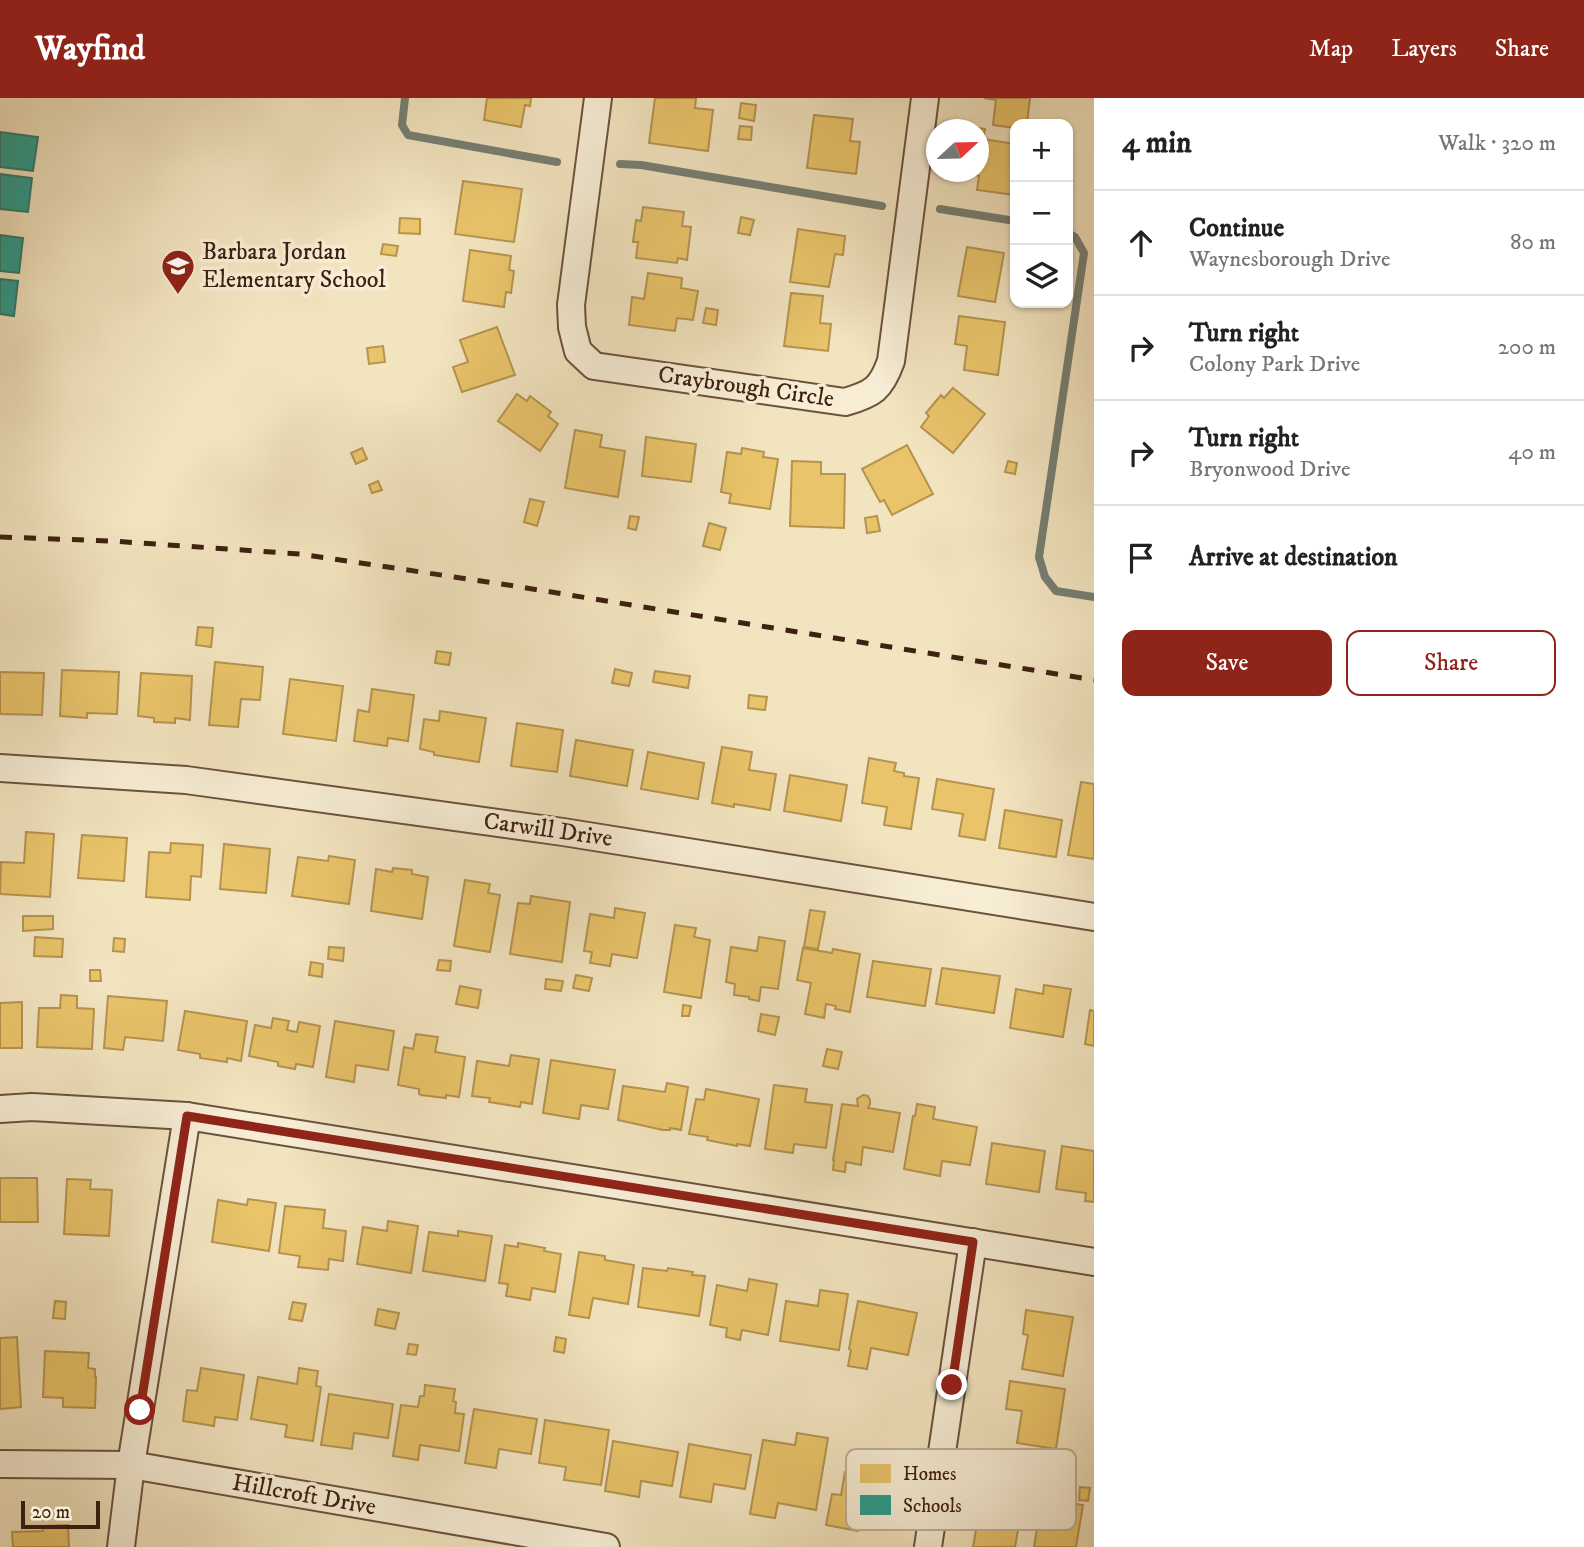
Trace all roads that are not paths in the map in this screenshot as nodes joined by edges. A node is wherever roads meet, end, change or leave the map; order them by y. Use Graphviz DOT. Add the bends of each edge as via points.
graph roads {
  1 [pos="598,98"];
  2 [pos="925,98"];
  3 [pos="0,768"];
  4 [pos="1094,917"];
  5 [pos="0,1109"];
  6 [pos="187,1116"];
  7 [pos="973,1242"];
  8 [pos="1094,1262"];
  9 [pos="942,1449"];
  10 [pos="0,1464"];
  11 [pos="131,1465"];
  12 [pos="121,1547"];
  13 [pos="606,1547"];
  1 -- 2 [label="street, Craybrough Circle" via="571,305 578,351 594,366 845,402 867,396 884,380 891,361"];
  3 -- 4 [label="street, Carwill Drive" via="253,789 563,832"];
  5 -- 6 [label="street"];
  6 -- 7 [label="street"];
  6 -- 11 [label="street"];
  7 -- 8 [label="street"];
  7 -- 9 [label="street"];
  10 -- 11 [label="street, Hillcroft Drive"];
  11 -- 12 [label="street"];
  11 -- 13 [label="street, Hillcroft Drive"];
}
